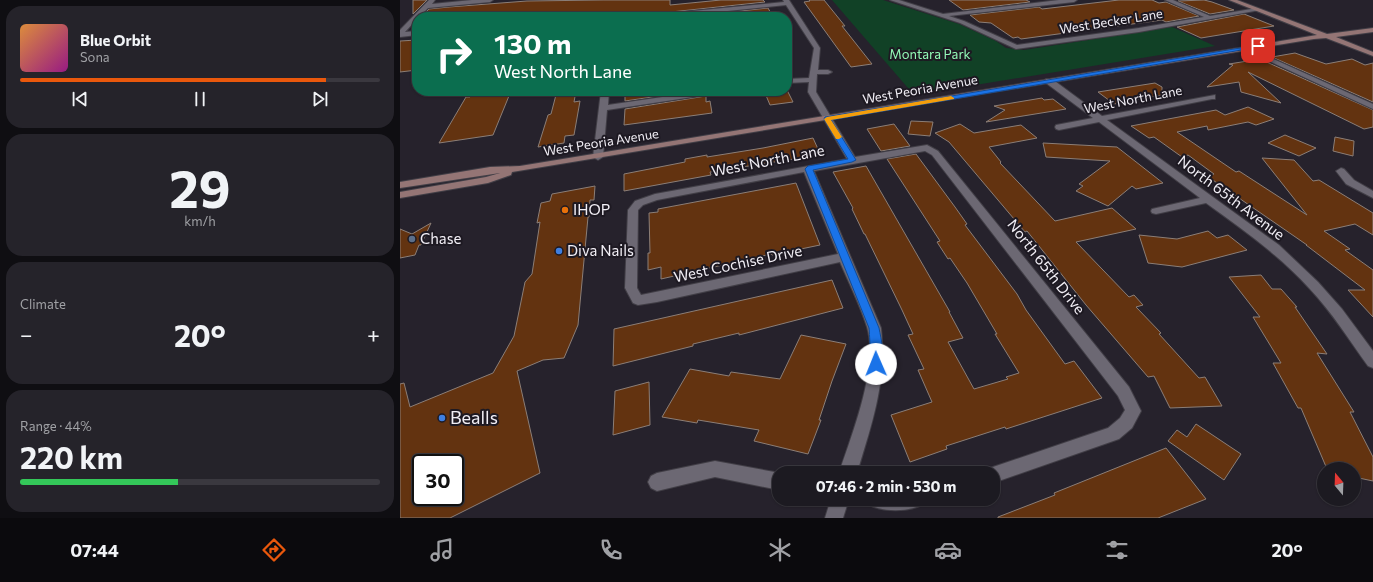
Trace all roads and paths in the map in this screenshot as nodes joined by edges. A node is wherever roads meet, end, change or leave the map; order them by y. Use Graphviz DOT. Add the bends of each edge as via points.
graph roads {
  1 [pos="432,0"];
  2 [pos="490,0"];
  3 [pos="893,0"];
  4 [pos="1074,0"];
  5 [pos="1168,0"];
  6 [pos="1232,0"];
  7 [pos="787,2"];
  8 [pos="426,6"];
  9 [pos="1257,10"];
  10 [pos="420,12"];
  11 [pos="697,12"];
  12 [pos="944,16"];
  13 [pos="1208,17"];
  14 [pos="412,21"];
  15 [pos="1372,23"];
  16 [pos="1373,30"];
  17 [pos="412,33"];
  18 [pos="400,34"];
  19 [pos="1325,35"];
  20 [pos="1245,48"];
  21 [pos="1373,54"];
  22 [pos="828,72"];
  23 [pos="812,76"];
  24 [pos="792,80"];
  25 [pos="1049,81"];
  26 [pos="604,96"];
  27 [pos="685,96"];
  28 [pos="1212,97"];
  29 [pos="1373,107"];
  30 [pos="603,108"];
  31 [pos="827,119"];
  32 [pos="1101,119"];
  33 [pos="1059,127"];
  34 [pos="927,148"];
  35 [pos="598,157"];
  36 [pos="852,160"];
  37 [pos="520,169"];
  38 [pos="808,169"];
  39 [pos="1341,171"];
  40 [pos="400,185"];
  41 [pos="400,195"];
  42 [pos="1373,195"];
  43 [pos="1208,199"];
  44 [pos="1156,211"];
  45 [pos="844,257"];
  46 [pos="638,300"];
  47 [pos="1366,343"];
  48 [pos="1373,362"];
  49 [pos="850,466"];
  50 [pos="1000,473"];
  51 [pos="772,480"];
  52 [pos="657,482"];
  53 [pos="838,506"];
  54 [pos="834,518"];
  1 -- 8 [label="street"];
  2 -- 8 [label="street"];
  3 -- 12 [label="street"];
  4 -- 12 [label="street"];
  5 -- 13 [label="street"];
  6 -- 9 [label="main road"];
  7 -- 11 [label="street"];
  7 -- 23 [label="street" via="817,48"];
  8 -- 10 [label="street"];
  9 -- 13 [label="street, West Becker Lane"];
  9 -- 19 [label="main road"];
  12 -- 13 [label="street, West Becker Lane" via="1016,46 1131,31"];
  14 -- 18 [label="street"];
  15 -- 19 [label="main road, West Peoria Avenue" via="1328,30"];
  16 -- 19 [label="main road, West Peoria Avenue"];
  17 -- 18 [label="street"];
  19 -- 20 [label="main road, West Peoria Avenue"];
  19 -- 21 [label="main road"];
  20 -- 25 [label="main road, West Peoria Avenue"];
  20 -- 29 [label="street"];
  22 -- 23 [label="street"];
  23 -- 24 [label="street"];
  23 -- 31 [label="street" via="812,92"];
  25 -- 31 [label="main road, West Peoria Avenue"];
  25 -- 32 [label="street, North 65th Avenue"];
  26 -- 30 [label="street"];
  27 -- 30 [label="street"];
  28 -- 32 [label="street, West North Lane"];
  30 -- 35 [label="street"];
  31 -- 35 [label="main road, West Peoria Avenue"];
  31 -- 36 [label="street"];
  32 -- 33 [label="street, West North Lane"];
  32 -- 43 [label="street, North 65th Avenue"];
  34 -- 36 [label="street, West North Lane"];
  34 -- 50 [label="street, North 65th Drive" via="935,153 1124,392 1133,411 1126,424 1114,434"];
  35 -- 37 [label="main road, West Peoria Avenue"];
  36 -- 38 [label="street, West North Lane"];
  37 -- 40 [label="main road, West Peoria Avenue" via="490,170"];
  37 -- 41 [label="main road, West Peoria Avenue" via="488,180"];
  38 -- 45 [label="street"];
  38 -- 46 [label="street, West North Lane" via="655,197 639,203 633,210 632,288"];
  39 -- 42 [label="street" via="1350,182"];
  43 -- 44 [label="street"];
  43 -- 47 [label="street, North 65th Avenue" via="1275,248 1314,285"];
  45 -- 46 [label="street, West Cochise Drive"];
  45 -- 49 [label="street" via="874,328 876,343 874,386"];
  47 -- 48 [label="street, North 65th Avenue"];
  51 -- 52 [label="street" via="716,469"];
  53 -- 54 [label="street"];
}
